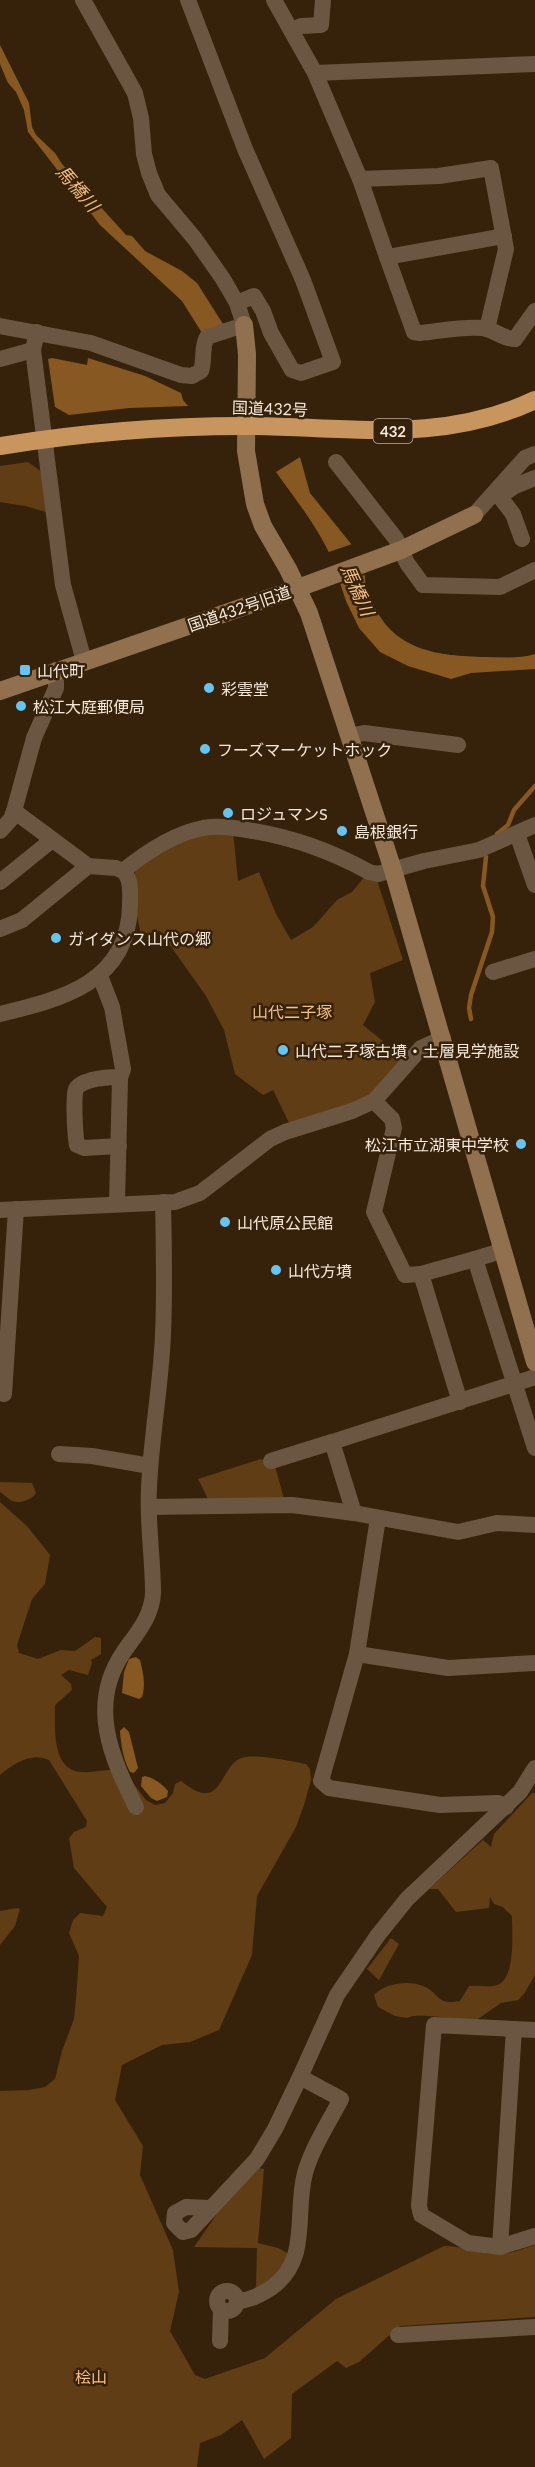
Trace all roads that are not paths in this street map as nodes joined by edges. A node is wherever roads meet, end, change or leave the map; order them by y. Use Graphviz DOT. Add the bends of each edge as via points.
graph roads {
  1 [pos="83,0"];
  2 [pos="188,0"];
  3 [pos="274,0"];
  4 [pos="322,0"];
  5 [pos="292,30"];
  6 [pos="535,64"];
  7 [pos="315,74"];
  8 [pos="360,179"];
  9 [pos="504,236"];
  10 [pos="387,257"];
  11 [pos="237,303"];
  12 [pos="535,311"];
  13 [pos="244,325"];
  14 [pos="0,326"];
  15 [pos="487,329"];
  16 [pos="37,332"];
  17 [pos="33,350"];
  18 [pos="0,358"];
  19 [pos="535,400"];
  20 [pos="246,426"];
  21 [pos="43,439"];
  22 [pos="0,446"];
  23 [pos="535,454"];
  24 [pos="336,462"];
  25 [pos="535,478"];
  26 [pos="500,497"];
  27 [pos="474,515"];
  28 [pos="522,539"];
  29 [pos="401,550"];
  30 [pos="535,570"];
  31 [pos="298,588"];
  32 [pos="84,661"];
  33 [pos="56,670"];
  34 [pos="0,691"];
  35 [pos="349,736"];
  36 [pos="458,745"];
  37 [pos="14,811"];
  38 [pos="535,825"];
  39 [pos="0,831"];
  40 [pos="517,834"];
  41 [pos="52,840"];
  42 [pos="88,866"];
  43 [pos="393,870"];
  44 [pos="123,871"];
  45 [pos="0,882"];
  46 [pos="535,885"];
  47 [pos="0,929"];
  48 [pos="535,959"];
  49 [pos="493,972"];
  50 [pos="100,976"];
  51 [pos="0,1014"];
  52 [pos="443,1038"];
  53 [pos="120,1078"];
  54 [pos="374,1101"];
  55 [pos="119,1146"];
  56 [pos="163,1202"];
  57 [pos="117,1204"];
  58 [pos="8,1209"];
  59 [pos="501,1251"];
  60 [pos="475,1259"];
  61 [pos="421,1274"];
  62 [pos="535,1362"];
  63 [pos="535,1377"];
  64 [pos="514,1384"];
  65 [pos="4,1394"];
  66 [pos="460,1402"];
  67 [pos="332,1442"];
  68 [pos="535,1448"];
  69 [pos="59,1454"];
  70 [pos="271,1461"];
  71 [pos="150,1466"];
  72 [pos="149,1506"];
  73 [pos="354,1513"];
  74 [pos="378,1518"];
  75 [pos="535,1525"];
  76 [pos="357,1654"];
  77 [pos="535,1663"];
  78 [pos="535,1768"];
  79 [pos="136,1807"];
  80 [pos="506,1807"];
  81 [pos="514,2029"];
  82 [pos="535,2030"];
  83 [pos="300,2077"];
  84 [pos="211,2208"];
  85 [pos="535,2236"];
  86 [pos="500,2247"];
  87 [pos="535,2327"];
  88 [pos="398,2335"];
  89 [pos="220,2342"];
  1 -- 11 [label="street" via="135,93 144,154 158,195 195,239"];
  2 -- 11 [label="street" via="333,362 301,373 292,370 254,296"];
  3 -- 5 [label="street"];
  4 -- 5 [label="street" via="321,25"];
  5 -- 7 [label="street"];
  6 -- 7 [label="street"];
  7 -- 8 [label="street"];
  8 -- 9 [label="street" via="439,176 491,168"];
  8 -- 10 [label="street"];
  9 -- 10 [label="street"];
  9 -- 15 [label="street" via="506,249"];
  10 -- 15 [label="street" via="414,332"];
  11 -- 13 [label="street"];
  12 -- 15 [label="street" via="515,339"];
  13 -- 16 [label="street" via="207,337 201,371 192,376 91,343"];
  13 -- 20 [label="street"];
  14 -- 16 [label="street"];
  16 -- 17 [label="street"];
  17 -- 18 [label="street"];
  17 -- 21 [label="street"];
  19 -- 20 [label="highway, 国道432号 / 432" via="515,410 443,428 404,431"];
  20 -- 21 [label="highway, 国道432号 / 432" via="165,428"];
  20 -- 31 [label="street" via="255,504"];
  21 -- 22 [label="highway, 国道432号 / 432"];
  21 -- 32 [label="street" via="63,585"];
  23 -- 27 [label="street, 国道432号旧道" via="525,458"];
  24 -- 29 [label="street"];
  25 -- 26 [label="street, 国道432号旧道"];
  26 -- 27 [label="street, 国道432号旧道"];
  26 -- 28 [label="street" via="513,514"];
  27 -- 29 [label="street, 国道432号旧道"];
  29 -- 30 [label="street" via="423,585 500,587"];
  29 -- 31 [label="street, 国道432号旧道"];
  31 -- 32 [label="street, 国道432号旧道"];
  31 -- 35 [label="street"];
  32 -- 33 [label="street, 国道432号旧道"];
  33 -- 34 [label="street, 国道432号旧道"];
  33 -- 37 [label="street" via="56,688 34,738"];
  35 -- 36 [label="street" via="364,733"];
  35 -- 43 [label="street"];
  37 -- 39 [label="street"];
  37 -- 41 [label="street"];
  38 -- 40 [label="street"];
  40 -- 43 [label="street" via="479,850"];
  40 -- 46 [label="street"];
  41 -- 42 [label="street"];
  41 -- 45 [label="street"];
  42 -- 44 [label="street"];
  42 -- 47 [label="street" via="22,920"];
  43 -- 44 [label="street" via="369,872 318,847 223,826 190,831 166,841"];
  43 -- 52 [label="street"];
  44 -- 50 [label="street" via="129,878 130,896 125,939"];
  48 -- 49 [label="street"];
  50 -- 51 [label="street" via="49,1000"];
  50 -- 53 [label="street" via="116,1024 123,1069"];
  52 -- 54 [label="street" via="422,1048"];
  52 -- 59 [label="street"];
  53 -- 55 [label="street"];
  53 -- 55 [label="street" via="105,1077 81,1084 75,1093 77,1145"];
  54 -- 56 [label="street" via="277,1136 200,1193 181,1201"];
  54 -- 61 [label="street" via="392,1119 394,1128 374,1212 405,1275"];
  55 -- 57 [label="street"];
  56 -- 57 [label="street"];
  56 -- 71 [label="street" via="163,1335"];
  57 -- 58 [label="street"];
  58 -- 65 [label="street"];
  59 -- 60 [label="street"];
  59 -- 62 [label="street"];
  60 -- 61 [label="street"];
  60 -- 64 [label="street"];
  61 -- 66 [label="street"];
  63 -- 64 [label="street"];
  64 -- 66 [label="street"];
  64 -- 68 [label="street"];
  66 -- 67 [label="street"];
  67 -- 70 [label="street"];
  67 -- 73 [label="street"];
  69 -- 71 [label="street"];
  71 -- 72 [label="street"];
  72 -- 73 [label="street" via="266,1504"];
  72 -- 79 [label="street" via="153,1594 149,1616 118,1661 107,1691 105,1717 115,1766"];
  73 -- 74 [label="street"];
  74 -- 75 [label="street" via="458,1532 497,1523"];
  74 -- 76 [label="street"];
  76 -- 77 [label="street" via="448,1668"];
  76 -- 80 [label="street" via="321,1781 329,1788 440,1805 498,1803"];
  78 -- 80 [label="street"];
  80 -- 83 [label="street" via="408,1899 378,1935 337,1995"];
  81 -- 82 [label="street"];
  81 -- 86 [label="street"];
  81 -- 86 [label="street" via="434,2025 419,2206 422,2215 468,2243"];
  83 -- 84 [label="street" via="256,2159"];
  83 -- 89 [label="street" via="341,2099 300,2190 298,2250 282,2278 255,2297 238,2301 233,2292 223,2292 217,2299 221,2309"];
  85 -- 86 [label="street"];
  87 -- 88 [label="street"];
}
